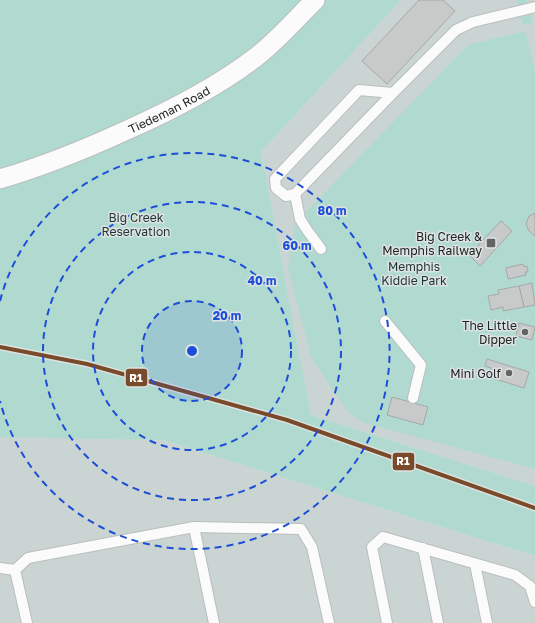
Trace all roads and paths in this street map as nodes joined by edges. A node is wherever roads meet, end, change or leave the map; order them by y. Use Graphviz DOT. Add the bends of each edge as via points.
graph roads {
  1 [pos="315,0"];
  2 [pos="535,7"];
  3 [pos="393,93"];
  4 [pos="0,179"];
  5 [pos="295,194"];
  6 [pos="322,249"];
  7 [pos="385,321"];
  8 [pos="413,398"];
  9 [pos="194,527"];
  10 [pos="423,548"];
  11 [pos="476,564"];
  12 [pos="0,568"];
  13 [pos="15,570"];
  14 [pos="535,602"];
  15 [pos="27,623"];
  16 [pos="214,623"];
  17 [pos="329,623"];
  18 [pos="387,623"];
  19 [pos="438,623"];
  20 [pos="487,623"];
  1 -- 4 [label="street, Tiedeman Road" via="257,56 197,96 77,152"];
  2 -- 3 [label="lane" via="473,22 456,30"];
  3 -- 5 [label="lane"];
  3 -- 5 [label="lane" via="359,90 275,179 276,188 286,196"];
  5 -- 6 [label="lane" via="300,219"];
  7 -- 8 [label="lane" via="422,365"];
  9 -- 13 [label="lane" via="28,558"];
  9 -- 16 [label="lane"];
  9 -- 17 [label="lane" via="301,529 312,547"];
  10 -- 11 [label="lane"];
  10 -- 18 [label="lane" via="383,537 372,547"];
  10 -- 19 [label="lane"];
  11 -- 14 [label="lane" via="515,575 530,586"];
  11 -- 20 [label="lane"];
  12 -- 13 [label="lane"];
  13 -- 15 [label="lane"];
}
